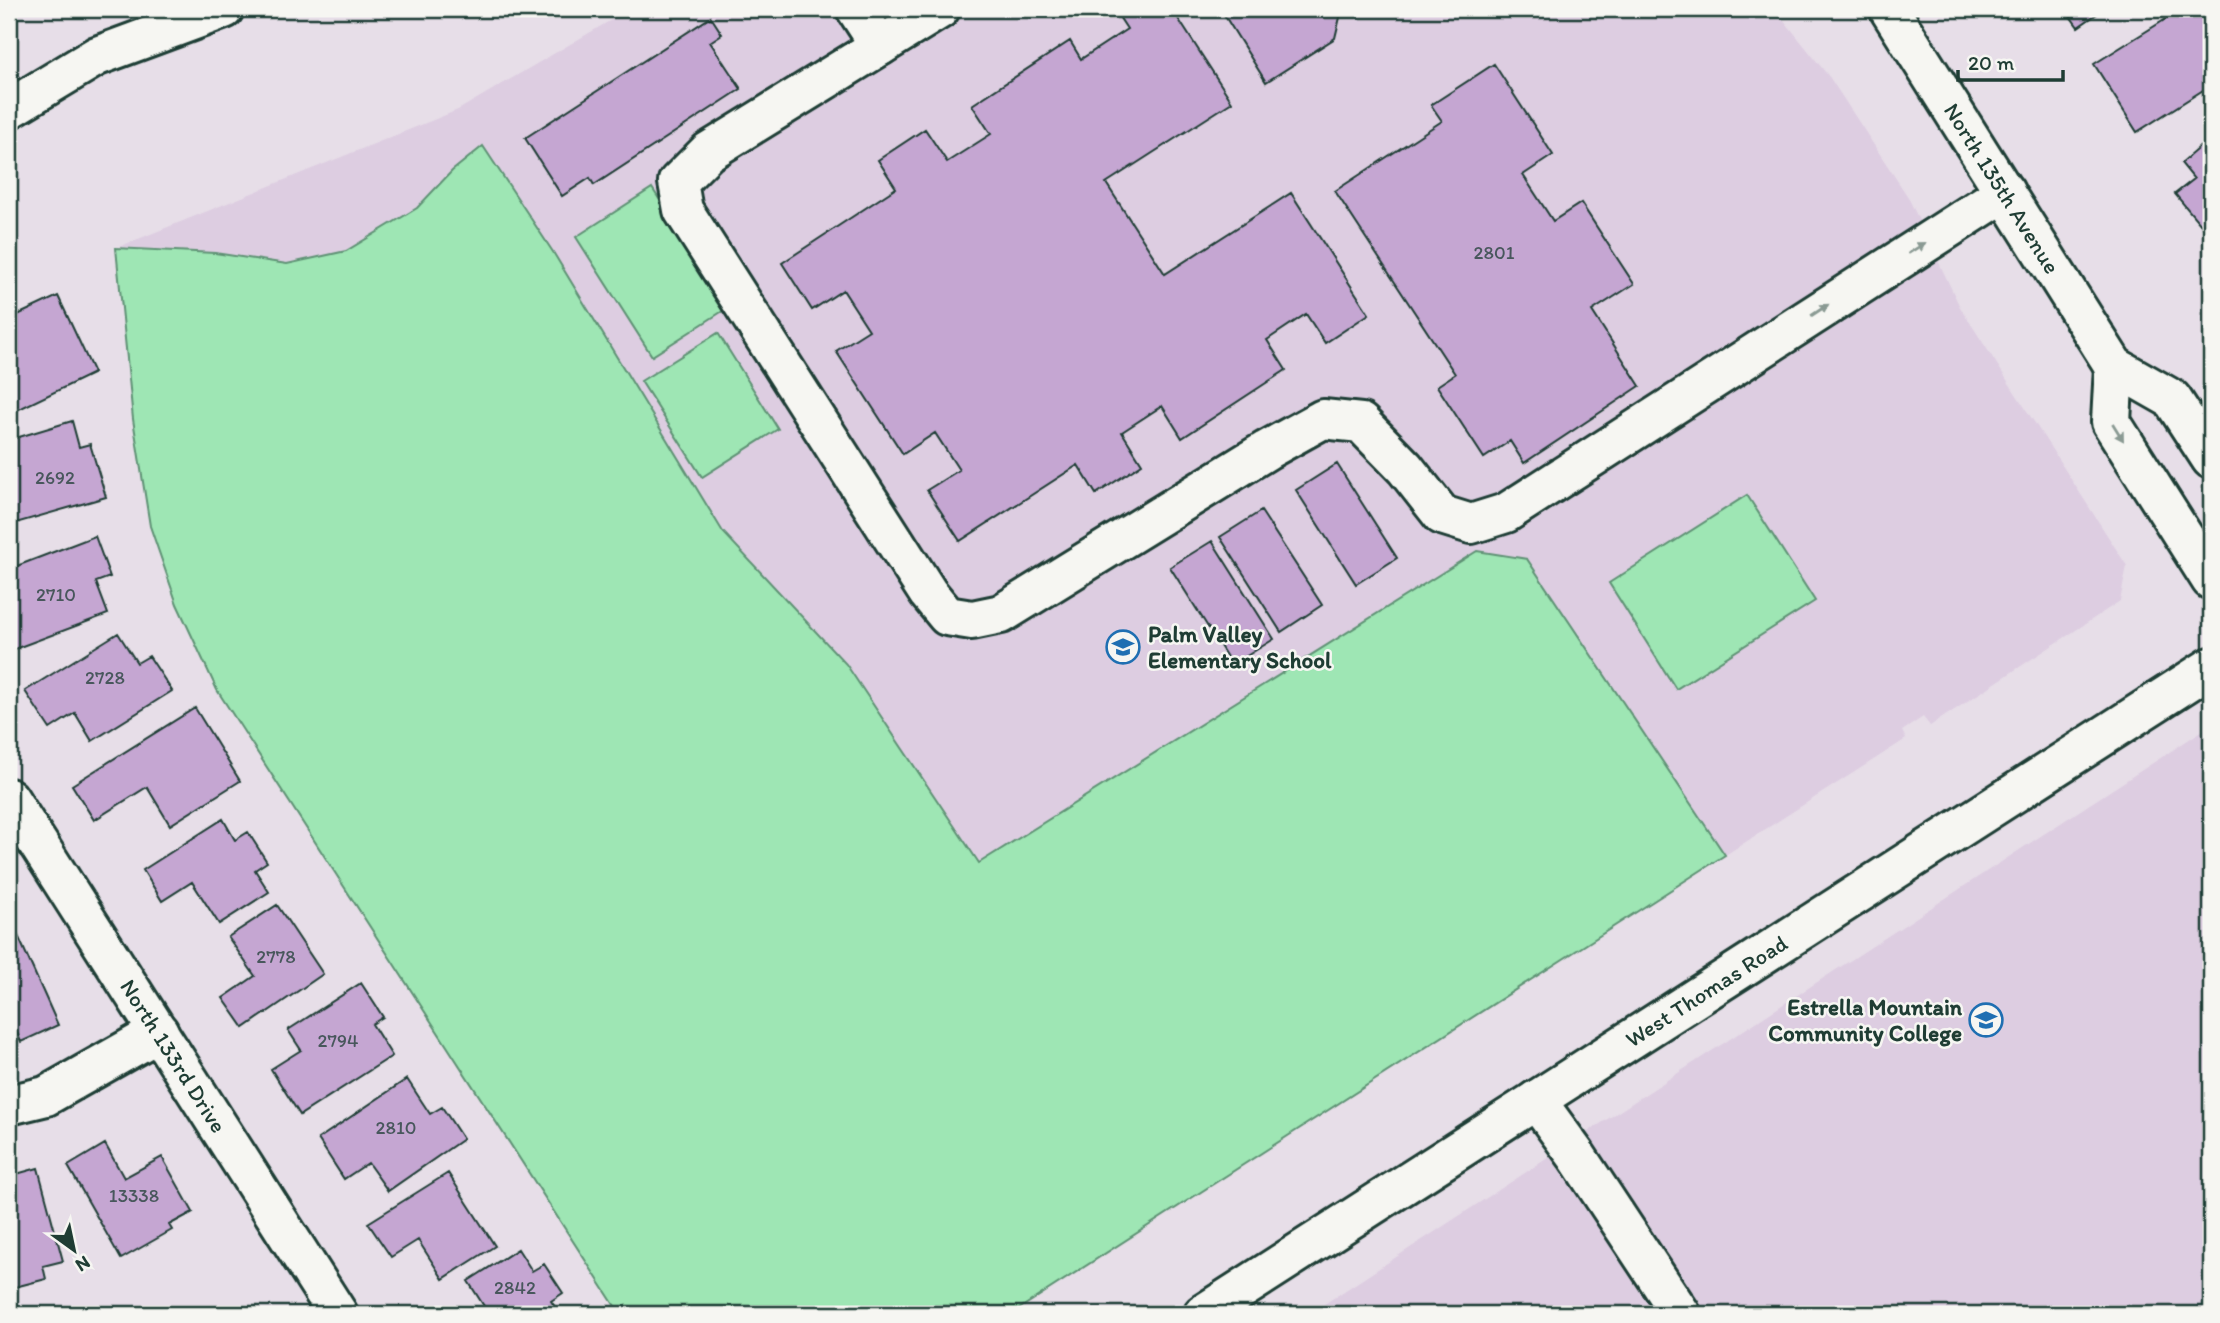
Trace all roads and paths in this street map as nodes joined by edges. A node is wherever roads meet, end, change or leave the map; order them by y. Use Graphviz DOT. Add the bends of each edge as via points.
graph roads {
  1 [pos="224,9"];
  2 [pos="856,9"];
  3 [pos="940,9"];
  4 [pos="1889,9"];
  5 [pos="880,46"];
  6 [pos="9,108"];
  7 [pos="2005,192"];
  8 [pos="2114,366"];
  9 [pos="2211,459"];
  10 [pos="2211,580"];
  11 [pos="2211,667"];
  12 [pos="9,798"];
  13 [pos="159,1032"];
  14 [pos="1536,1100"];
  15 [pos="9,1105"];
  16 [pos="338,1314"];
  17 [pos="1203,1314"];
  18 [pos="1681,1314"];
  1 -- 6 [label="street" via="97,56"];
  2 -- 5 [label="street"];
  3 -- 5 [label="street"];
  4 -- 7 [label="street, North 135th Avenue"];
  5 -- 7 [label="street, one-way" via="708,152 678,182 683,210 921,582 947,616 972,620 1001,614 1323,419 1361,423 1442,515 1471,524 1506,513"];
  7 -- 8 [label="street, North 135th Avenue"];
  8 -- 9 [label="street, North 135th Avenue" via="2172,399"];
  8 -- 10 [label="street, one-way" via="2111,422"];
  11 -- 14 [label="street, West Thomas Road"];
  12 -- 13 [label="street, North 133rd Drive"];
  13 -- 15 [label="street" via="46,1096"];
  13 -- 16 [label="street, North 133rd Drive"];
  14 -- 17 [label="street, West Thomas Road"];
  14 -- 18 [label="street"];
}
